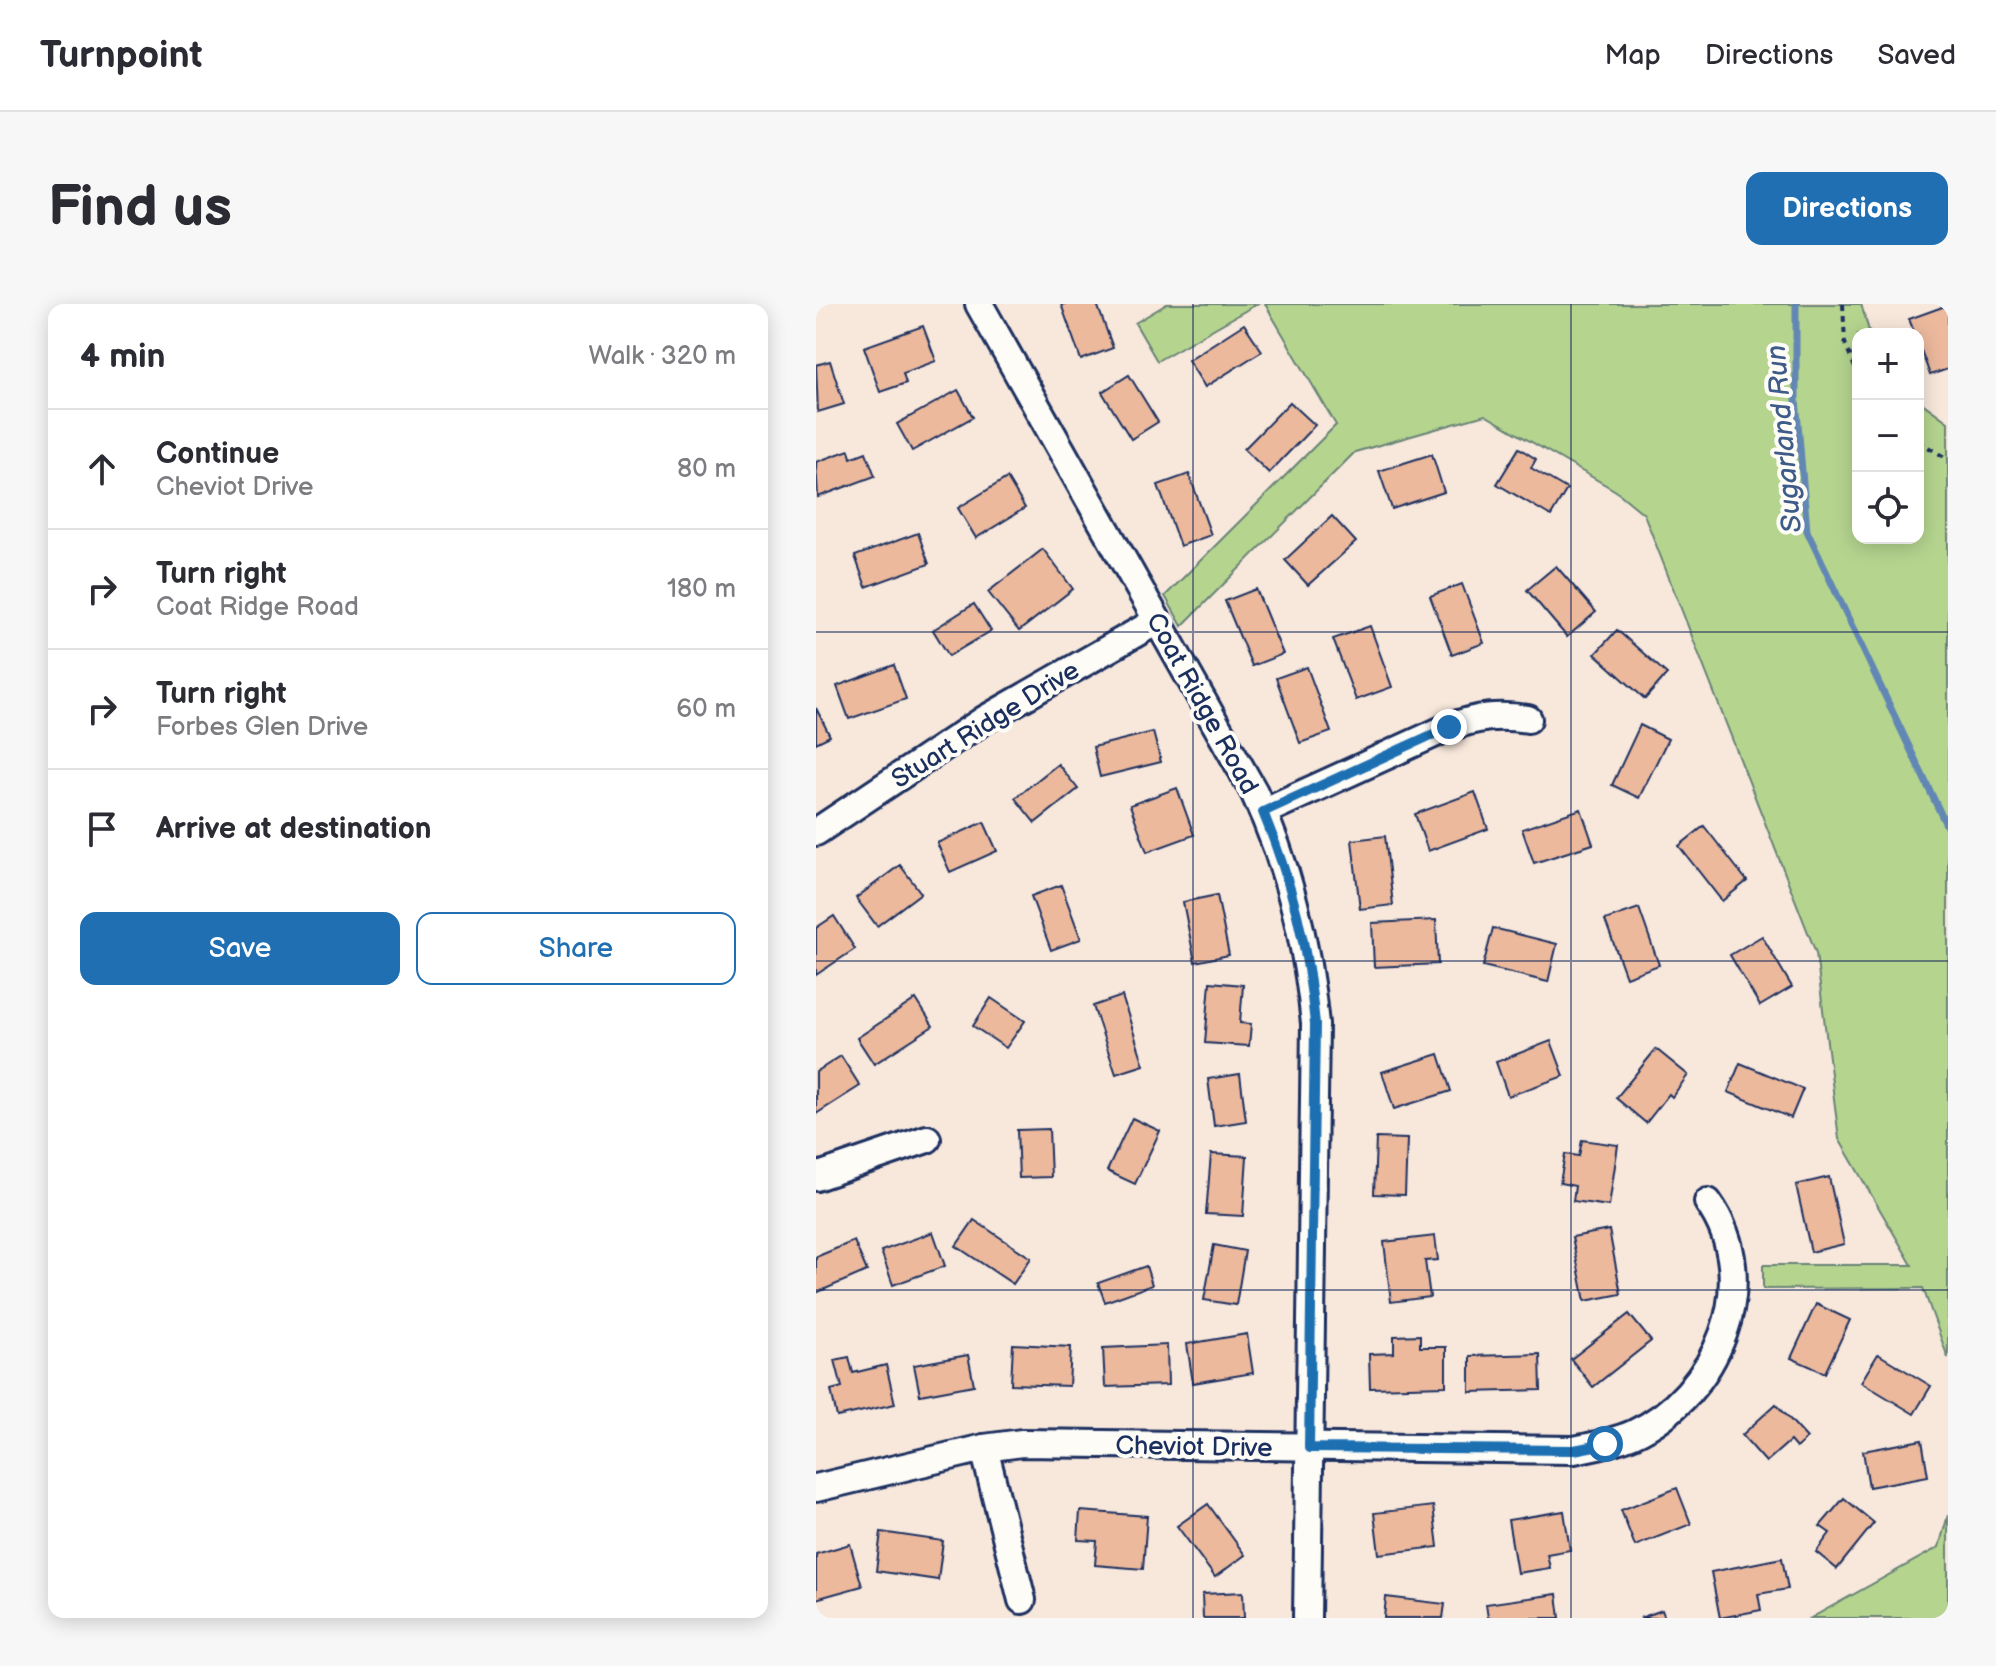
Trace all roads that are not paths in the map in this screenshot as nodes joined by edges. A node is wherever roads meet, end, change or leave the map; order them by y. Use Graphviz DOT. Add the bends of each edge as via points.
graph roads {
  1 [pos="979,304"];
  2 [pos="1157,621"];
  3 [pos="1528,719"];
  4 [pos="1263,812"];
  5 [pos="816,832"];
  6 [pos="927,1139"];
  7 [pos="816,1177"];
  8 [pos="1708,1202"];
  9 [pos="984,1448"];
  10 [pos="1309,1448"];
  11 [pos="816,1488"];
  12 [pos="1022,1600"];
  13 [pos="1307,1618"];
  1 -- 2 [label="street, Coat Ridge Road"];
  2 -- 4 [label="street, Coat Ridge Road"];
  2 -- 5 [label="street, Stuart Ridge Drive" via="984,720"];
  3 -- 4 [label="street" via="1479,717 1449,727"];
  4 -- 10 [label="street, Coat Ridge Road" via="1299,915 1315,1024"];
  6 -- 7 [label="street"];
  8 -- 10 [label="street, Cheviot Drive" via="1726,1235 1733,1263 1728,1321 1717,1351 1694,1386 1660,1417 1605,1444 1574,1450"];
  9 -- 10 [label="street, Cheviot Drive" via="1022,1443"];
  9 -- 11 [label="street, Cheviot Drive"];
  9 -- 12 [label="street"];
  10 -- 13 [label="street, Coat Ridge Road"];
}
